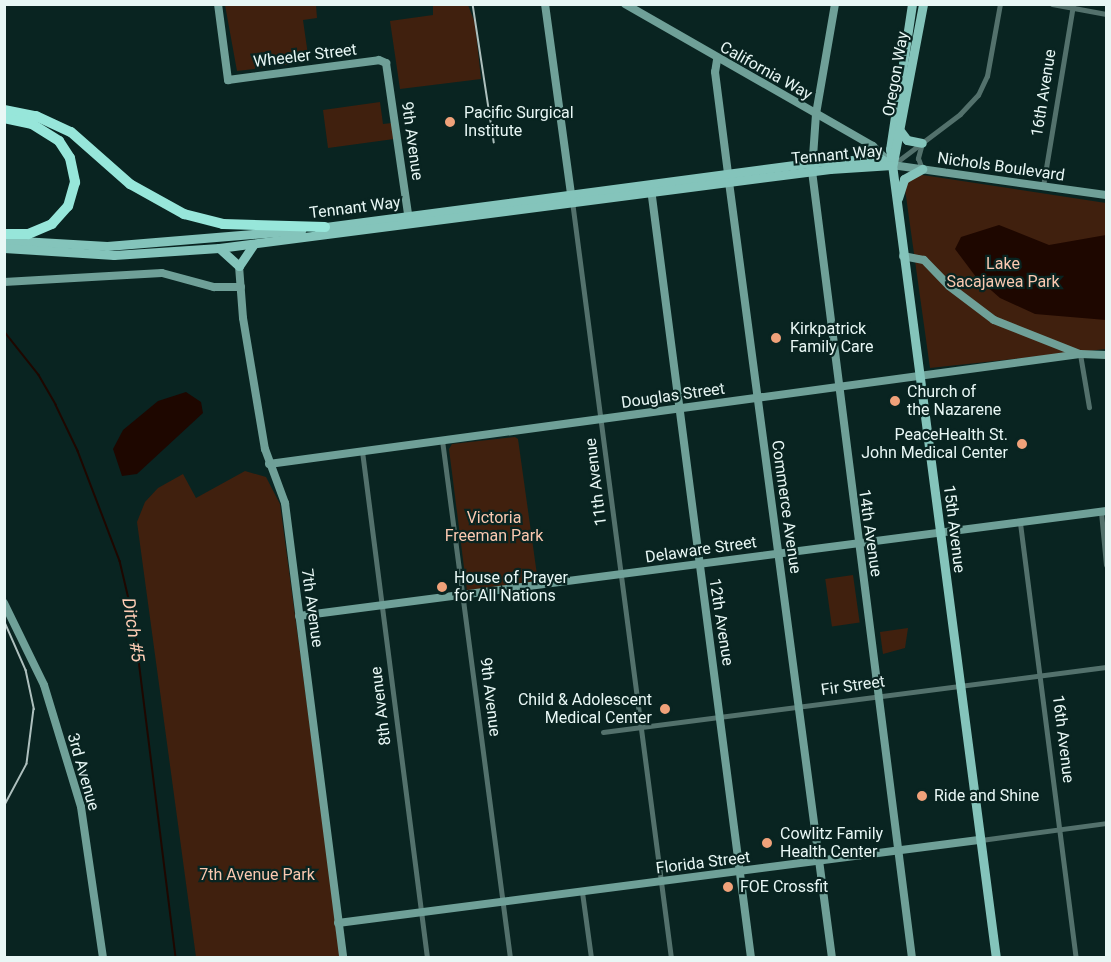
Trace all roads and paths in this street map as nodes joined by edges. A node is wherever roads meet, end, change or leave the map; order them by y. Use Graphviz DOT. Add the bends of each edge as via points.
graph roads {
  1 [pos="218,4"];
  2 [pos="545,4"];
  3 [pos="625,4"];
  4 [pos="835,4"];
  5 [pos="912,4"];
  6 [pos="923,4"];
  7 [pos="1000,4"];
  8 [pos="1052,4"];
  9 [pos="1073,6"];
  10 [pos="1107,14"];
  11 [pos="717,60"];
  12 [pos="386,63"];
  13 [pos="4,110"];
  14 [pos="816,114"];
  15 [pos="4,118"];
  16 [pos="901,132"];
  17 [pos="922,143"];
  18 [pos="892,165"];
  19 [pos="811,167"];
  20 [pos="922,169"];
  21 [pos="729,178"];
  22 [pos="1043,186"];
  23 [pos="651,188"];
  24 [pos="1107,195"];
  25 [pos="571,199"];
  26 [pos="897,203"];
  27 [pos="409,220"];
  28 [pos="325,227"];
  29 [pos="4,234"];
  30 [pos="4,240"];
  31 [pos="253,245"];
  32 [pos="4,248"];
  33 [pos="219,249"];
  34 [pos="903,256"];
  35 [pos="239,266"];
  36 [pos="4,282"];
  37 [pos="241,287"];
  38 [pos="1080,354"];
  39 [pos="1107,355"];
  40 [pos="921,376"];
  41 [pos="838,387"];
  42 [pos="758,398"];
  43 [pos="1089,406"];
  44 [pos="679,408"];
  45 [pos="602,419"];
  46 [pos="442,440"];
  47 [pos="362,451"];
  48 [pos="269,464"];
  49 [pos="1104,512"];
  50 [pos="1020,523"];
  51 [pos="938,534"];
  52 [pos="858,544"];
  53 [pos="778,553"];
  54 [pos="698,563"];
  55 [pos="1107,565"];
  56 [pos="620,575"];
  57 [pos="464,596"];
  58 [pos="4,603"];
  59 [pos="384,606"];
  60 [pos="299,616"];
  61 [pos="1107,667"];
  62 [pos="1041,674"];
  63 [pos="959,686"];
  64 [pos="879,697"];
  65 [pos="800,707"];
  66 [pos="721,717"];
  67 [pos="640,728"];
  68 [pos="603,732"];
  69 [pos="1107,823"];
  70 [pos="1060,830"];
  71 [pos="979,840"];
  72 [pos="898,850"];
  73 [pos="819,861"];
  74 [pos="741,872"];
  75 [pos="661,882"];
  76 [pos="582,892"];
  77 [pos="503,902"];
  78 [pos="420,914"];
  79 [pos="338,923"];
  80 [pos="103,957"];
  81 [pos="343,957"];
  82 [pos="427,957"];
  83 [pos="510,957"];
  84 [pos="591,957"];
  85 [pos="671,957"];
  86 [pos="751,957"];
  87 [pos="832,957"];
  88 [pos="912,957"];
  89 [pos="996,957"];
  90 [pos="1076,957"];
  1 -- 12 [label="street, Wheeler Street" via="228,80 379,60"];
  2 -- 25 [label="street, 11th Avenue"];
  3 -- 11 [label="street, California Way"];
  4 -- 14 [label="street, 14th Avenue"];
  5 -- 18 [label="main road, Oregon Way" via="890,149"];
  6 -- 16 [label="main road, Oregon Way"];
  7 -- 17 [label="street" via="987,76 978,95"];
  8 -- 9 [label="street"];
  9 -- 10 [label="street"];
  9 -- 22 [label="street, 16th Avenue"];
  11 -- 14 [label="street, California Way"];
  11 -- 21 [label="street, Commerce Avenue" via="715,72"];
  12 -- 27 [label="street, 9th Avenue"];
  13 -- 28 [label="highway" via="36,116 71,132 140,190 184,214 223,224"];
  14 -- 18 [label="street, California Way" via="873,146"];
  14 -- 19 [label="street, 14th Avenue"];
  15 -- 29 [label="highway" via="32,124 59,141 70,158 75,182 68,206 52,224 28,234"];
  16 -- 17 [label="main road" via="904,138"];
  16 -- 18 [label="main road, Oregon Way"];
  17 -- 18 [label="street"];
  17 -- 20 [label="street" via="918,158"];
  18 -- 19 [label="main road, Tennant Way" via="881,159 858,158"];
  18 -- 20 [label="street, Nichols Boulevard"];
  18 -- 26 [label="main road, 15th Avenue"];
  19 -- 21 [label="main road, Tennant Way"];
  19 -- 41 [label="street, 14th Avenue"];
  20 -- 22 [label="street, Nichols Boulevard"];
  20 -- 26 [label="main road" via="904,179"];
  21 -- 23 [label="main road, Tennant Way"];
  21 -- 42 [label="street, Commerce Avenue"];
  22 -- 24 [label="street, Nichols Boulevard"];
  23 -- 25 [label="main road, Tennant Way"];
  23 -- 44 [label="street, 12th Avenue"];
  25 -- 27 [label="main road, Tennant Way"];
  25 -- 45 [label="street, 11th Avenue"];
  26 -- 34 [label="main road, 15th Avenue"];
  27 -- 28 [label="main road, Tennant Way"];
  27 -- 31 [label="main road, Tennant Way"];
  28 -- 30 [label="main road, Tennant Way" via="182,243 107,246"];
  31 -- 33 [label="main road, Tennant Way"];
  31 -- 35 [label="main road"];
  32 -- 33 [label="main road, Tennant Way" via="114,255"];
  33 -- 35 [label="main road"];
  34 -- 38 [label="street" via="924,260 949,286 994,320"];
  34 -- 40 [label="main road, 15th Avenue"];
  35 -- 37 [label="street, 7th Avenue"];
  36 -- 37 [label="street" via="162,273 214,287"];
  37 -- 48 [label="street, 7th Avenue"];
  38 -- 39 [label="street"];
  38 -- 40 [label="street, Douglas Street"];
  38 -- 43 [label="street"];
  40 -- 41 [label="street, Douglas Street"];
  40 -- 51 [label="main road, 15th Avenue"];
  41 -- 42 [label="street, Douglas Street"];
  41 -- 52 [label="street, 14th Avenue"];
  42 -- 44 [label="street, Douglas Street"];
  42 -- 53 [label="street, Commerce Avenue"];
  44 -- 45 [label="street, Douglas Street"];
  44 -- 54 [label="street, 12th Avenue"];
  45 -- 46 [label="street, Douglas Street"];
  45 -- 56 [label="street, 11th Avenue"];
  46 -- 47 [label="street, Douglas Street"];
  46 -- 57 [label="street, 9th Avenue"];
  47 -- 48 [label="street, Douglas Street"];
  47 -- 59 [label="street, 8th Avenue"];
  48 -- 60 [label="street, 7th Avenue" via="285,503"];
  49 -- 50 [label="street, Delaware Street"];
  49 -- 55 [label="street"];
  50 -- 51 [label="street, Delaware Street"];
  50 -- 62 [label="street, 16th Avenue"];
  51 -- 52 [label="street, Delaware Street"];
  51 -- 63 [label="main road, 15th Avenue"];
  52 -- 53 [label="street, Delaware Street"];
  52 -- 64 [label="street, 14th Avenue"];
  53 -- 54 [label="street, Delaware Street"];
  53 -- 65 [label="street, Commerce Avenue"];
  54 -- 56 [label="street, Delaware Street"];
  54 -- 66 [label="street, 12th Avenue"];
  56 -- 57 [label="street, Delaware Street"];
  56 -- 67 [label="street, 11th Avenue"];
  57 -- 59 [label="street, Delaware Street"];
  57 -- 77 [label="street, 9th Avenue"];
  58 -- 80 [label="street, 3rd Avenue" via="44,685 81,807"];
  59 -- 60 [label="street, Delaware Street"];
  59 -- 78 [label="street, 8th Avenue"];
  60 -- 79 [label="street, 7th Avenue"];
  61 -- 62 [label="street, Fir Street"];
  62 -- 63 [label="street, Fir Street"];
  62 -- 70 [label="street, 16th Avenue"];
  63 -- 64 [label="street, Fir Street"];
  63 -- 71 [label="main road, 15th Avenue"];
  64 -- 65 [label="street, Fir Street"];
  64 -- 72 [label="street, 14th Avenue"];
  65 -- 66 [label="street, Fir Street"];
  65 -- 73 [label="street, Commerce Avenue"];
  66 -- 67 [label="street, Fir Street"];
  66 -- 74 [label="street, 12th Avenue"];
  67 -- 68 [label="street, Fir Street"];
  67 -- 75 [label="street, 11th Avenue"];
  69 -- 70 [label="street, Florida Street"];
  70 -- 71 [label="street, Florida Street"];
  70 -- 90 [label="street, 16th Avenue"];
  71 -- 72 [label="street, Florida Street"];
  71 -- 89 [label="main road, 15th Avenue"];
  72 -- 73 [label="street, Florida Street"];
  72 -- 88 [label="street, 14th Avenue"];
  73 -- 74 [label="street, Florida Street"];
  73 -- 87 [label="street, Commerce Avenue"];
  74 -- 75 [label="street, Florida Street"];
  74 -- 86 [label="street, 12th Avenue"];
  75 -- 76 [label="street, Florida Street"];
  75 -- 85 [label="street, 11th Avenue"];
  76 -- 77 [label="street, Florida Street"];
  76 -- 84 [label="street"];
  77 -- 78 [label="street, Florida Street"];
  77 -- 83 [label="street, 9th Avenue"];
  78 -- 79 [label="street, Florida Street"];
  78 -- 82 [label="street, 8th Avenue"];
  79 -- 81 [label="street, 7th Avenue"];
}
